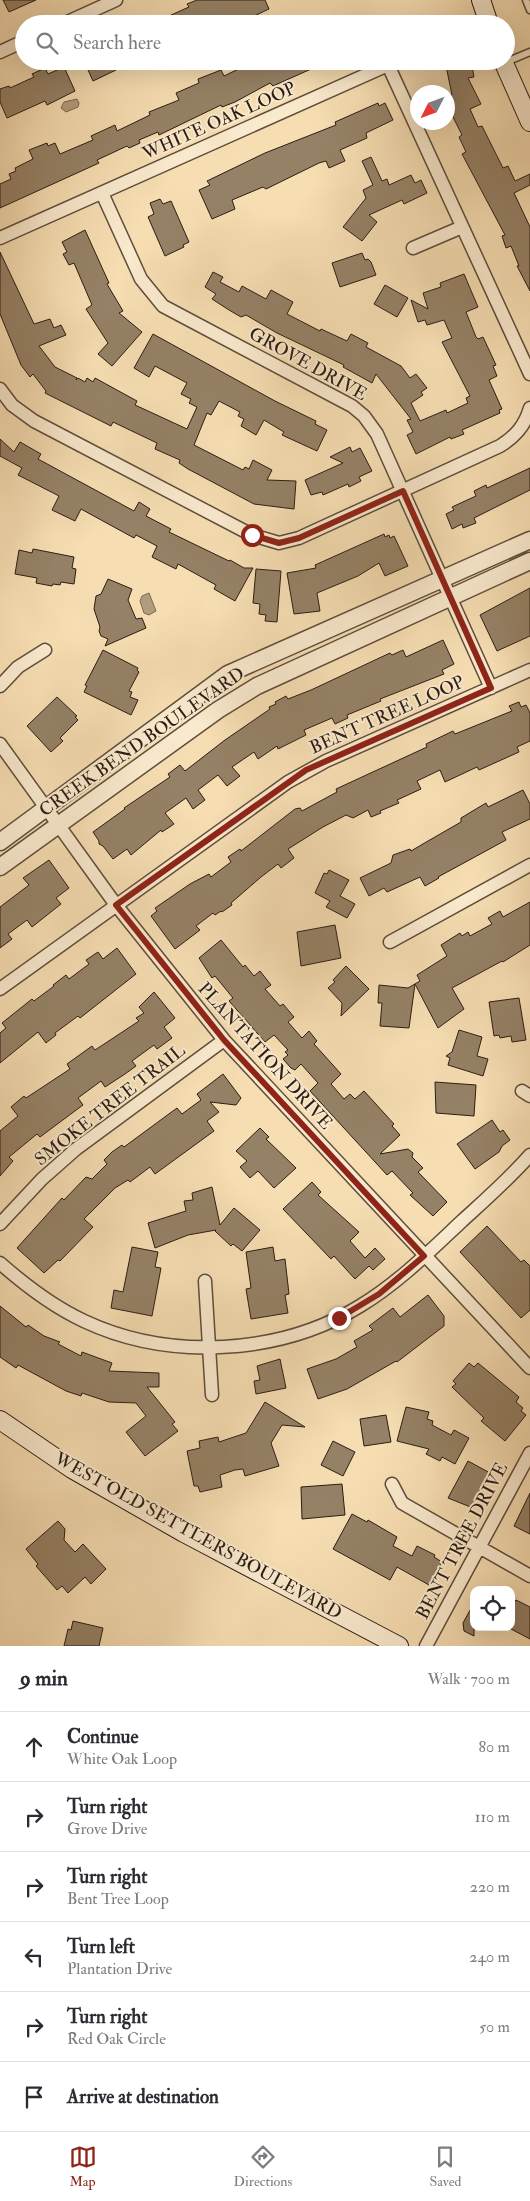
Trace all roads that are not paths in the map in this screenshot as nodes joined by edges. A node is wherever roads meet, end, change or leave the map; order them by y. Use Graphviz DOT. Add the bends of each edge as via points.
graph roads {
  1 [pos="116,0"];
  2 [pos="481,0"];
  3 [pos="526,0"];
  4 [pos="530,10"];
  5 [pos="83,15"];
  6 [pos="485,15"];
  7 [pos="15,45"];
  8 [pos="0,52"];
  9 [pos="530,52"];
  10 [pos="515,58"];
  11 [pos="377,70"];
  12 [pos="390,70"];
  13 [pos="507,70"];
  14 [pos="530,122"];
  15 [pos="102,193"];
  16 [pos="462,227"];
  17 [pos="0,238"];
  18 [pos="413,248"];
  19 [pos="530,374"];
  20 [pos="0,389"];
  21 [pos="530,408"];
  22 [pos="403,491"];
  23 [pos="530,540"];
  24 [pos="530,561"];
  25 [pos="443,580"];
  26 [pos="450,596"];
  27 [pos="45,650"];
  28 [pos="530,670"];
  29 [pos="0,686"];
  30 [pos="491,688"];
  31 [pos="0,744"];
  32 [pos="46,809"];
  33 [pos="58,824"];
  34 [pos="0,842"];
  35 [pos="530,865"];
  36 [pos="0,867"];
  37 [pos="116,905"];
  38 [pos="390,942"];
  39 [pos="0,989"];
  40 [pos="224,1040"];
  41 [pos="530,1156"];
  42 [pos="0,1224"];
  43 [pos="424,1256"];
  44 [pos="0,1263"];
  45 [pos="204,1281"];
  46 [pos="208,1348"];
  47 [pos="530,1368"];
  48 [pos="212,1395"];
  49 [pos="0,1420"];
  50 [pos="530,1453"];
  51 [pos="392,1484"];
  52 [pos="478,1547"];
  53 [pos="530,1576"];
  54 [pos="399,1646"];
  55 [pos="426,1646"];
  1 -- 5 [label="street"];
  2 -- 6 [label="main road"];
  3 -- 4 [label="lane"];
  7 -- 8 [label="street"];
  9 -- 10 [label="lane"];
  11 -- 15 [label="street, WHITE OAK LOOP"];
  12 -- 16 [label="street, WHITE OAK LOOP"];
  13 -- 14 [label="main road"];
  15 -- 17 [label="street, WHITE OAK LOOP"];
  15 -- 22 [label="street, GROVE DRIVE" via="141,279 163,306 352,406 377,434"];
  16 -- 18 [label="street"];
  16 -- 19 [label="street, WHITE OAK LOOP"];
  20 -- 22 [label="street" via="12,405 34,421 258,538 279,543 299,538"];
  21 -- 22 [label="street" via="526,421 506,442"];
  22 -- 25 [label="street, GROVE DRIVE"];
  23 -- 25 [label="street, CREEK BEND BOULEVARD"];
  24 -- 26 [label="street, CREEK BEND BOULEVARD"];
  25 -- 26 [label="street, GROVE DRIVE"];
  25 -- 32 [label="street, CREEK BEND BOULEVARD" via="228,674"];
  26 -- 30 [label="street, GROVE DRIVE"];
  26 -- 33 [label="street, CREEK BEND BOULEVARD" via="257,686 218,710"];
  27 -- 29 [label="street" via="18,667"];
  28 -- 30 [label="street, BENT TREE LOOP"];
  30 -- 37 [label="street, BENT TREE LOOP" via="306,770"];
  31 -- 32 [label="street, PLANTATION DRIVE"];
  32 -- 33 [label="street, PLANTATION DRIVE"];
  32 -- 34 [label="street, CREEK BEND BOULEVARD"];
  33 -- 36 [label="street, CREEK BEND BOULEVARD"];
  33 -- 37 [label="street, PLANTATION DRIVE"];
  35 -- 38 [label="street"];
  37 -- 39 [label="street, BENT TREE LOOP"];
  37 -- 40 [label="street, PLANTATION DRIVE"];
  40 -- 42 [label="street, SMOKE TREE TRAIL" via="76,1149 42,1179"];
  40 -- 43 [label="street, PLANTATION DRIVE"];
  41 -- 43 [label="street"];
  43 -- 46 [label="street" via="366,1302 318,1327 264,1342"];
  43 -- 47 [label="street, PLANTATION DRIVE"];
  44 -- 46 [label="street" via="44,1299 104,1329 145,1341"];
  45 -- 46 [label="street"];
  46 -- 48 [label="street"];
  49 -- 54 [label="main road, WEST OLD SETTLERS BOULEVARD" via="72,1469 176,1528"];
  50 -- 52 [label="street, BENT TREE DRIVE"];
  51 -- 52 [label="street" via="402,1503"];
  52 -- 53 [label="street"];
  52 -- 55 [label="street, BENT TREE DRIVE"];
}
